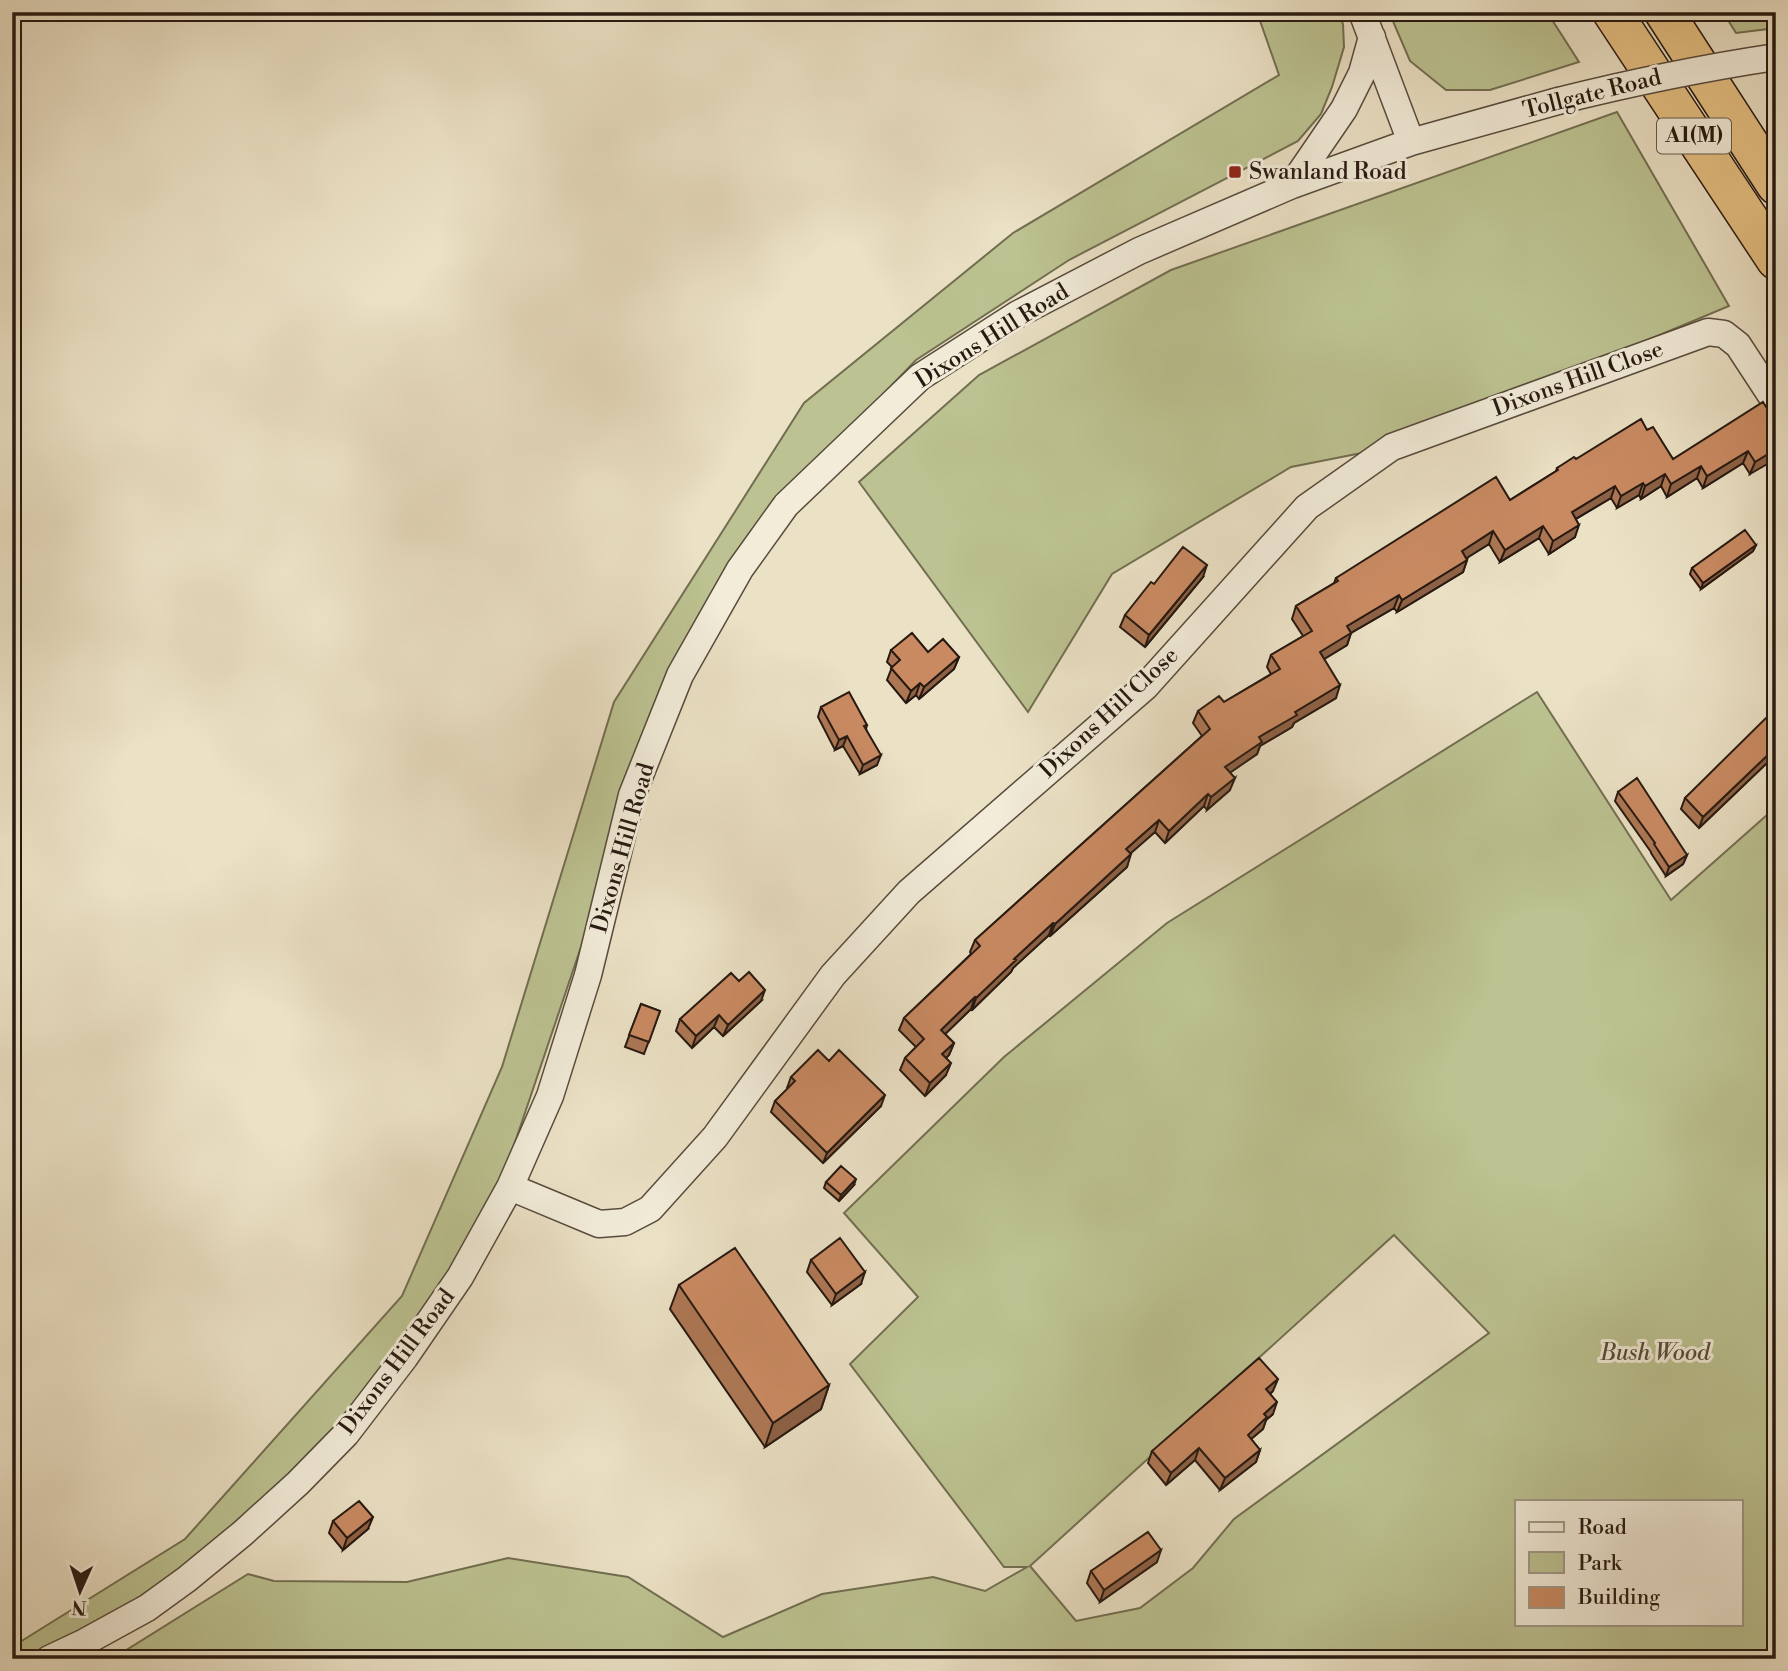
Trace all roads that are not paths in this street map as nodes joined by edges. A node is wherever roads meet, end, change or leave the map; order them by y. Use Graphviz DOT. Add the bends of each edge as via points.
graph roads {
  1 [pos="1362,12"];
  2 [pos="1612,12"];
  3 [pos="1664,12"];
  4 [pos="1372,37"];
  5 [pos="1776,57"];
  6 [pos="1411,142"];
  7 [pos="1292,185"];
  8 [pos="1776,186"];
  9 [pos="1776,260"];
  10 [pos="1776,403"];
  11 [pos="510,1187"];
  12 [pos="49,1659"];
  1 -- 4 [label="street"];
  2 -- 9 [label="highway, A1(M)"];
  3 -- 8 [label="highway, A1(M)"];
  4 -- 6 [label="street"];
  4 -- 7 [label="street" via="1362,73 1344,109"];
  5 -- 6 [label="street, Tollgate Road, bridge" via="1633,82"];
  6 -- 7 [label="street, Dixons Hill Road"];
  7 -- 11 [label="street, Dixons Hill Road" via="1139,251 1018,314 920,377 786,505 740,569 680,675 632,795 588,975 550,1096"];
  10 -- 11 [label="street, Dixons Hill Close" via="1738,345 1724,334 1708,332 1392,447 1307,507 1145,687 909,892 833,975 715,1137 650,1209 625,1222 599,1224"];
  11 -- 12 [label="street, Dixons Hill Road" via="460,1277 405,1357 346,1434 299,1483 147,1608"];
}
